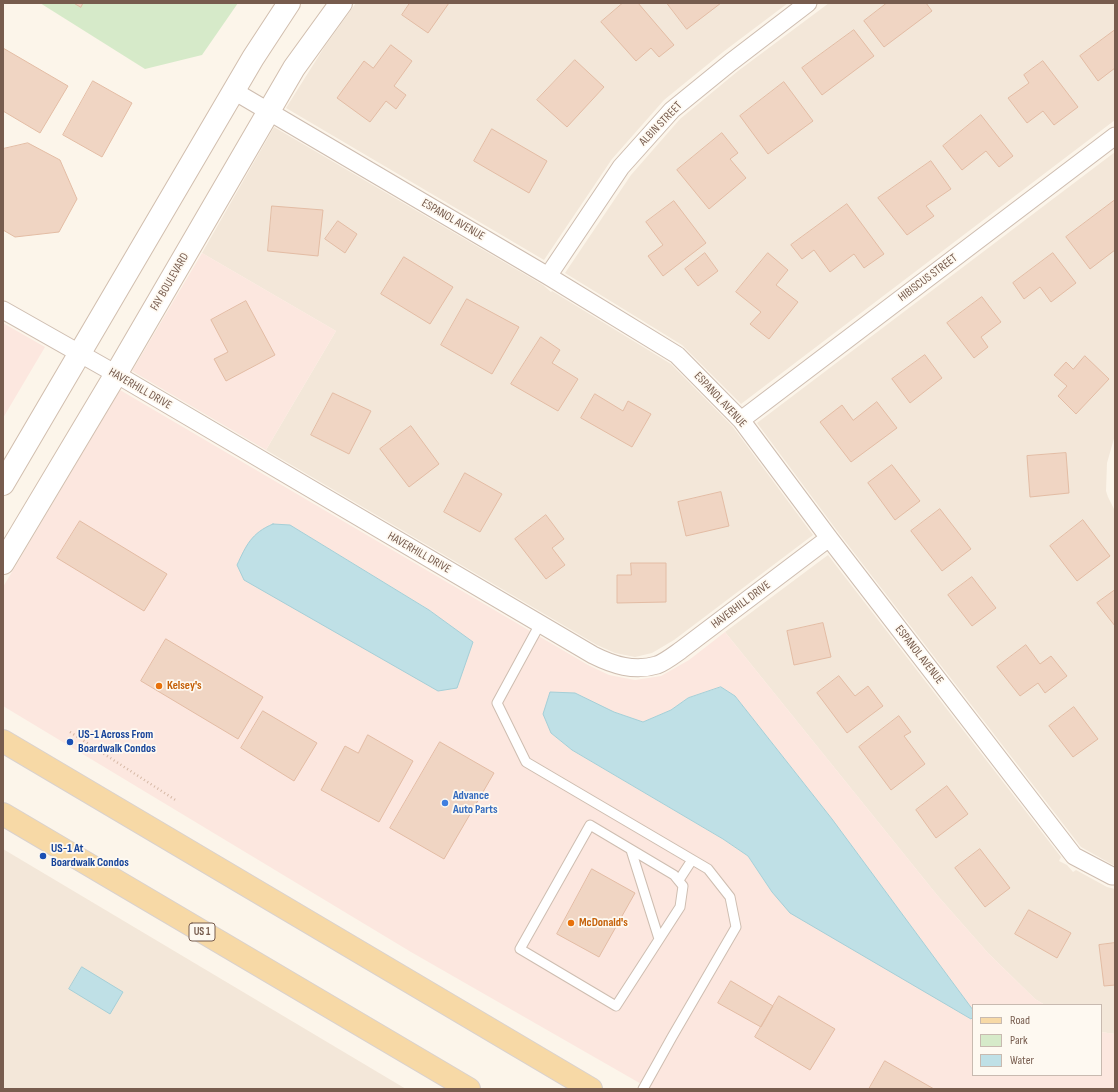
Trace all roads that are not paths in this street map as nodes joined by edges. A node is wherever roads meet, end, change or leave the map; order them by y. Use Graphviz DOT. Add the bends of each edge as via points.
graph roads {
  1 [pos="289,3"];
  2 [pos="341,3"];
  3 [pos="808,3"];
  4 [pos="234,91"];
  5 [pos="269,111"];
  6 [pos="1115,136"];
  7 [pos="548,276"];
  8 [pos="3,310"];
  9 [pos="80,354"];
  10 [pos="116,374"];
  11 [pos="741,420"];
  12 [pos="3,484"];
  13 [pos="829,538"];
  14 [pos="3,563"];
  15 [pos="540,624"];
  16 [pos="3,741"];
  17 [pos="3,814"];
  18 [pos="631,850"];
  19 [pos="692,860"];
  20 [pos="1115,876"];
  21 [pos="679,880"];
  22 [pos="659,939"];
  23 [pos="469,1089"];
  24 [pos="591,1089"];
  25 [pos="643,1089"];
  1 -- 4 [label="main road"];
  2 -- 5 [label="main road, FAY BOULEVARD" via="294,68"];
  3 -- 7 [label="street, ALBIN STREET" via="672,110 621,166"];
  4 -- 5 [label="street, ESPANOL AVENUE"];
  4 -- 9 [label="main road"];
  5 -- 7 [label="street, ESPANOL AVENUE"];
  5 -- 10 [label="main road, FAY BOULEVARD"];
  6 -- 11 [label="street, HIBISCUS STREET"];
  7 -- 11 [label="street, ESPANOL AVENUE" via="677,355"];
  8 -- 9 [label="street, HAVERHILL DRIVE"];
  9 -- 10 [label="street, HAVERHILL DRIVE"];
  9 -- 12 [label="main road"];
  10 -- 14 [label="main road, FAY BOULEVARD"];
  10 -- 15 [label="street, HAVERHILL DRIVE"];
  11 -- 13 [label="street, ESPANOL AVENUE"];
  13 -- 15 [label="street, HAVERHILL DRIVE" via="681,650 657,665 636,668 612,664"];
  13 -- 20 [label="street, ESPANOL AVENUE" via="1074,856"];
  15 -- 19 [label="lane" via="497,703 526,762"];
  16 -- 24 [label="main road"];
  17 -- 23 [label="main road, US 1"];
  18 -- 21 [label="lane"];
  18 -- 22 [label="lane"];
  18 -- 22 [label="lane" via="590,825 520,950 616,1006"];
  19 -- 21 [label="lane"];
  19 -- 25 [label="lane" via="708,869 730,897 736,927"];
  21 -- 22 [label="lane" via="683,886 680,907"];
}
